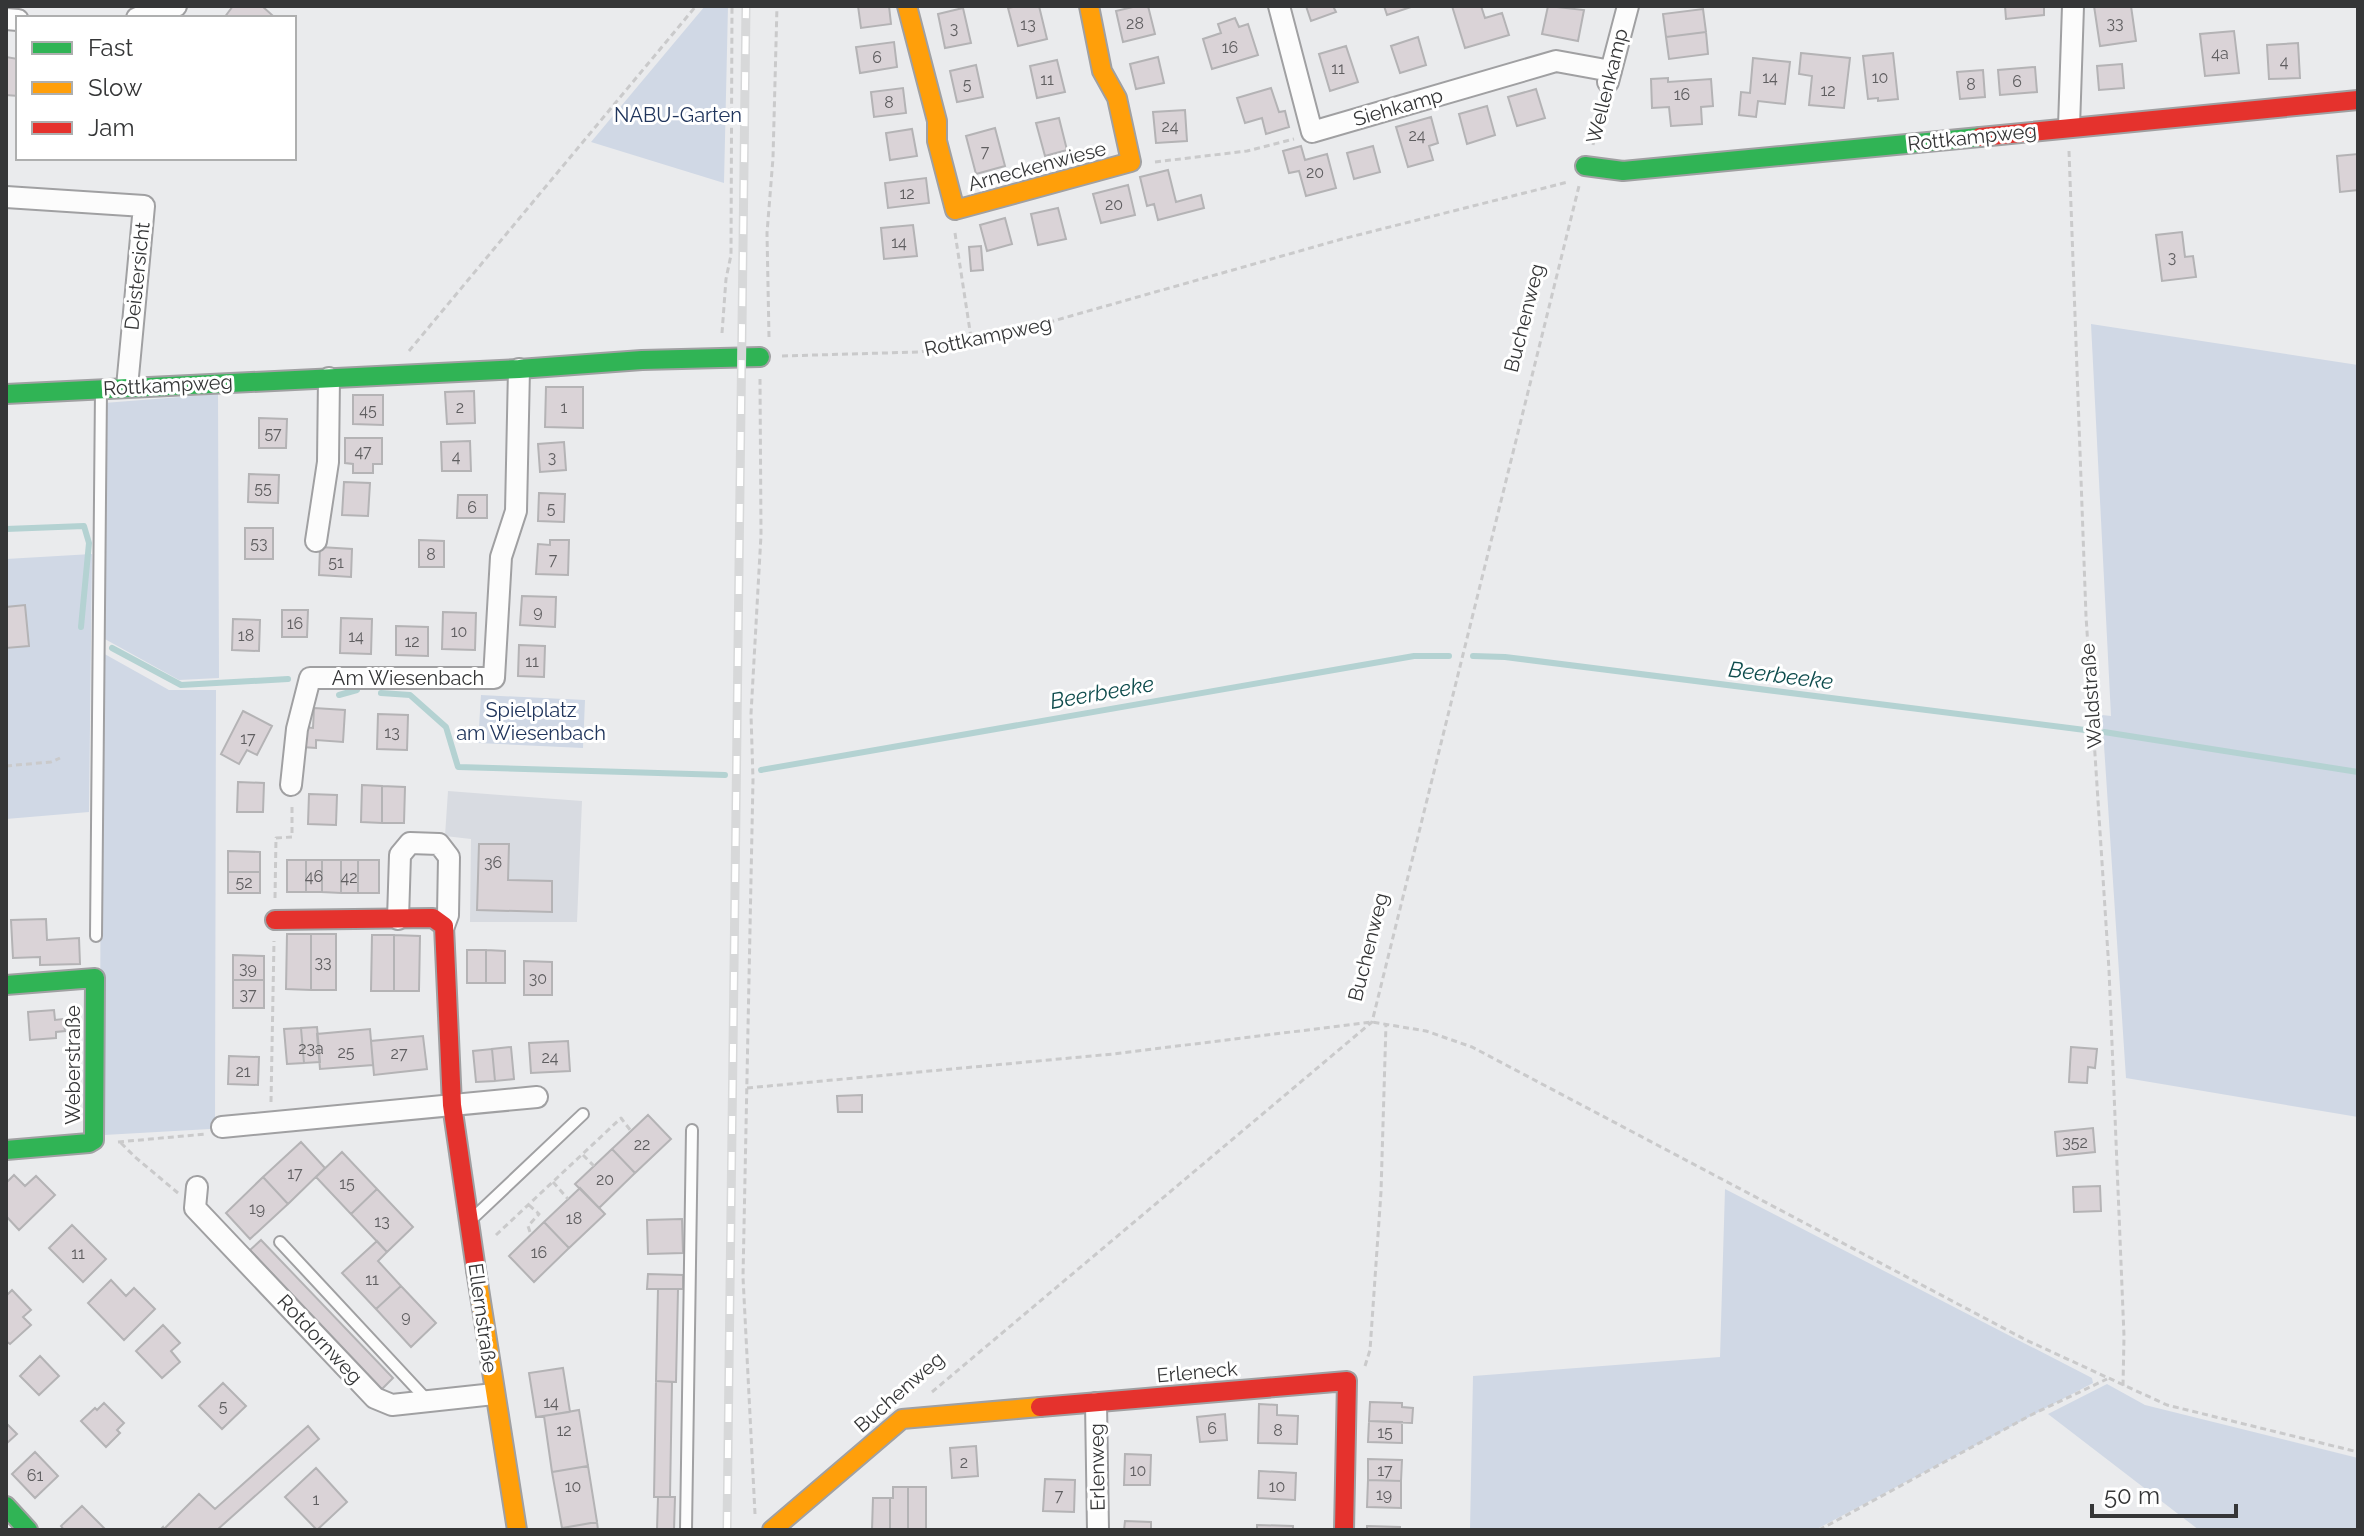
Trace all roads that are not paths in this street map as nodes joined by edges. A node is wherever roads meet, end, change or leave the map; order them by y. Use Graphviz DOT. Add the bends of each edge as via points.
graph roads {
  1 [pos="176,6"];
  2 [pos="907,6"];
  3 [pos="1089,6"];
  4 [pos="1279,6"];
  5 [pos="1628,6"];
  6 [pos="2073,6"];
  7 [pos="144,16"];
  8 [pos="1610,76"];
  9 [pos="2358,100"];
  10 [pos="2069,127"];
  11 [pos="1583,173"];
  12 [pos="6,197"];
  13 [pos="766,357"];
  14 [pos="519,369"];
  15 [pos="329,378"];
  16 [pos="127,387"];
  17 [pos="101,388"];
  18 [pos="6,394"];
  19 [pos="316,541"];
  20 [pos="291,785"];
  21 [pos="398,919"];
  22 [pos="275,920"];
  23 [pos="444,926"];
  24 [pos="96,936"];
  25 [pos="6,985"];
  26 [pos="537,1097"];
  27 [pos="452,1105"];
  28 [pos="583,1114"];
  29 [pos="222,1127"];
  30 [pos="692,1130"];
  31 [pos="6,1150"];
  32 [pos="196,1198"];
  33 [pos="469,1222"];
  34 [pos="280,1242"];
  35 [pos="494,1394"];
  36 [pos="428,1401"];
  37 [pos="1096,1403"];
  38 [pos="902,1419"];
  39 [pos="6,1506"];
  40 [pos="764,1526"];
  41 [pos="28,1530"];
  42 [pos="517,1530"];
  43 [pos="686,1530"];
  44 [pos="1098,1530"];
  45 [pos="1344,1530"];
  1 -- 7 [label="street"];
  2 -- 3 [label="street, Arneckenwiese" via="955,210 1131,162 1117,98 1102,71"];
  4 -- 8 [label="street, Siehkamp" via="1312,132 1556,61"];
  5 -- 8 [label="street, Wellenkamp"];
  6 -- 10 [label="street"];
  9 -- 10 [label="street, Rottkampweg"];
  10 -- 11 [label="street, Rottkampweg"];
  12 -- 16 [label="street, Deistersicht" via="144,206"];
  13 -- 14 [label="street, Rottkampweg"];
  14 -- 15 [label="street, Rottkampweg"];
  14 -- 20 [label="street, Am Wiesenbach" via="516,511 501,557 494,678 310,678"];
  15 -- 16 [label="street, Rottkampweg"];
  15 -- 19 [label="street" via="328,462"];
  16 -- 17 [label="street, Rottkampweg"];
  17 -- 18 [label="street, Rottkampweg"];
  17 -- 24 [label="lane"];
  21 -- 22 [label="street"];
  21 -- 23 [label="street" via="433,918"];
  21 -- 23 [label="street, Ellernstraße" via="400,855 410,843 439,844 449,857"];
  23 -- 27 [label="street, Ellernstraße"];
  25 -- 31 [label="street, Weberstraße" via="95,978 92,1142"];
  26 -- 27 [label="street"];
  27 -- 29 [label="street"];
  27 -- 33 [label="street, Ellernstraße"];
  28 -- 33 [label="lane"];
  30 -- 43 [label="lane"];
  32 -- 36 [label="street, Rotdornweg" via="375,1398 392,1405"];
  33 -- 35 [label="street, Ellernstraße"];
  34 -- 36 [label="lane"];
  35 -- 36 [label="street, Rotdornweg"];
  35 -- 42 [label="street, Ellernstraße"];
  37 -- 38 [label="street, Erleneck"];
  37 -- 44 [label="street, Erlenweg"];
  37 -- 45 [label="street, Erleneck" via="1347,1381"];
  38 -- 40 [label="street, Buchenweg"];
  39 -- 41 [label="street"];
}
